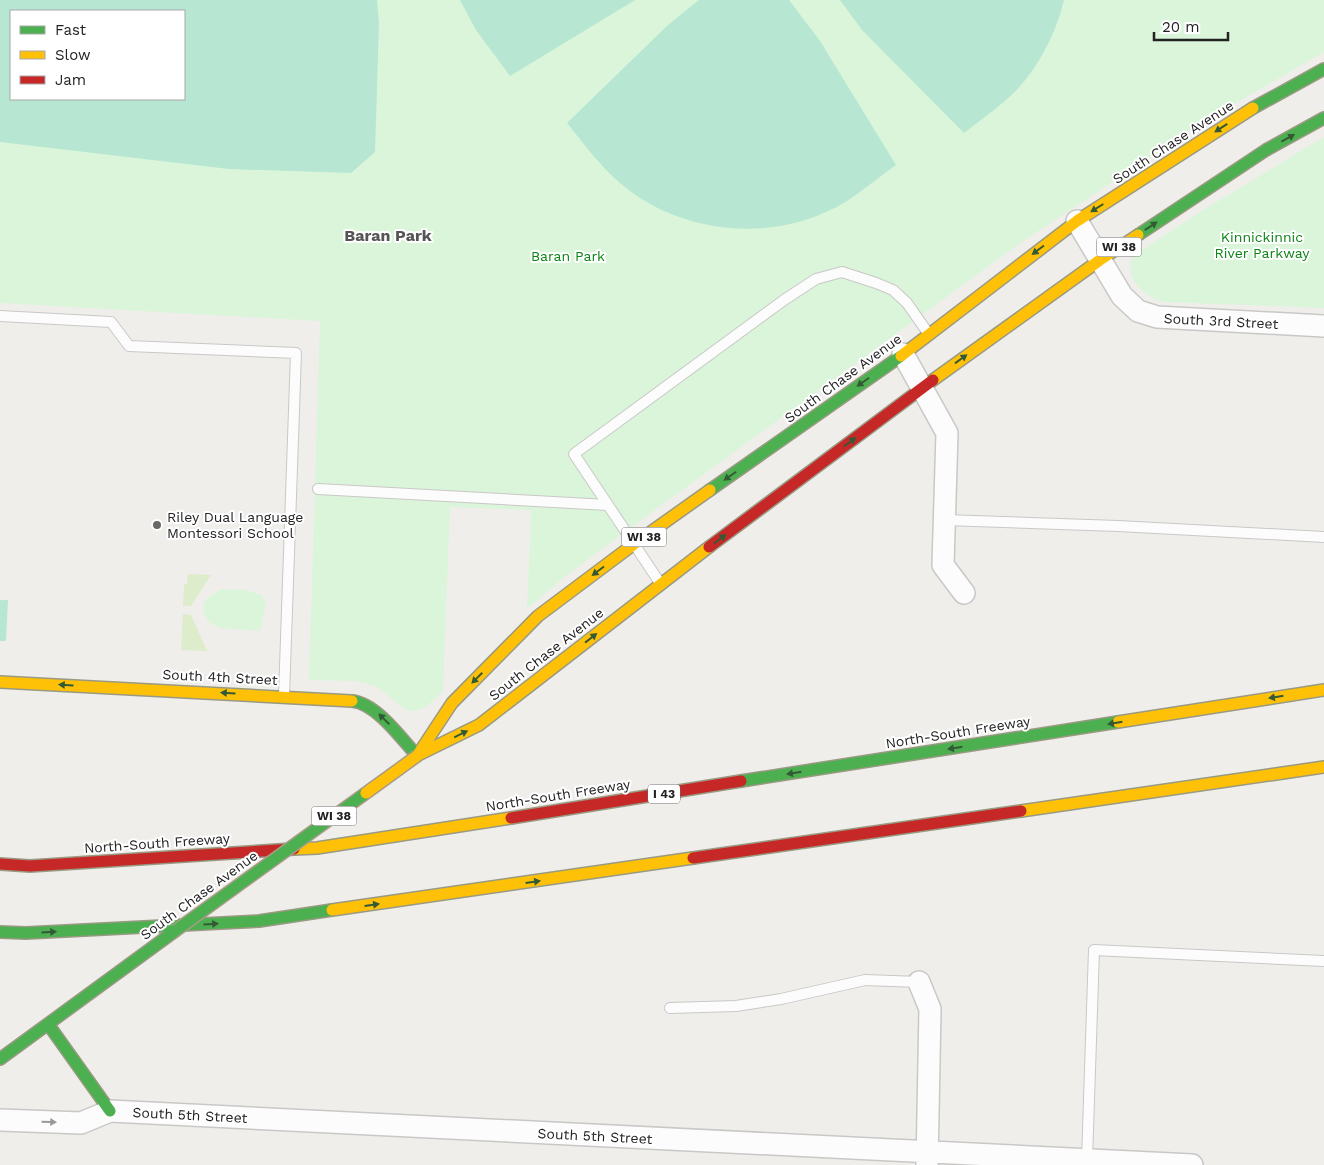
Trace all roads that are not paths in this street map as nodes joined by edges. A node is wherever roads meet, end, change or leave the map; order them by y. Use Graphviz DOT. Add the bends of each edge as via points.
graph roads {
  1 [pos="1324,68"];
  2 [pos="1324,118"];
  3 [pos="1077,221"];
  4 [pos="1100,260"];
  5 [pos="0,316"];
  6 [pos="1324,326"];
  7 [pos="928,334"];
  8 [pos="902,354"];
  9 [pos="922,388"];
  10 [pos="318,489"];
  11 [pos="608,505"];
  12 [pos="944,520"];
  13 [pos="1324,537"];
  14 [pos="634,544"];
  15 [pos="660,584"];
  16 [pos="964,593"];
  17 [pos="0,682"];
  18 [pos="1324,690"];
  19 [pos="284,696"];
  20 [pos="417,756"];
  21 [pos="1324,767"];
  22 [pos="0,864"];
  23 [pos="0,932"];
  24 [pos="1324,961"];
  25 [pos="919,982"];
  26 [pos="670,1008"];
  27 [pos="48,1024"];
  28 [pos="0,1059"];
  29 [pos="110,1111"];
  30 [pos="0,1120"];
  31 [pos="927,1158"];
  32 [pos="1087,1160"];
  33 [pos="1192,1165"];
  1 -- 3 [label="main road, South Chase Avenue / WI 38, one-way" via="1248,111"];
  4 -- 2 [label="main road, South Chase Avenue / WI 38, one-way" via="1266,150"];
  3 -- 4 [label="street, South 3rd Street"];
  3 -- 7 [label="main road, South Chase Avenue / WI 38, one-way"];
  4 -- 6 [label="street, South 3rd Street" via="1122,296 1138,311 1157,317"];
  9 -- 4 [label="main road, South Chase Avenue / WI 38, one-way"];
  5 -- 19 [label="lane" via="112,322 129,346 296,353"];
  7 -- 8 [label="main road, South Chase Avenue / WI 38"];
  7 -- 11 [label="lane" via="893,290 842,272 816,279 574,454"];
  8 -- 9 [label="street"];
  8 -- 14 [label="main road, South Chase Avenue / WI 38, one-way"];
  9 -- 12 [label="street" via="947,433"];
  15 -- 9 [label="main road, South Chase Avenue / WI 38, one-way"];
  10 -- 11 [label="lane"];
  11 -- 14 [label="lane"];
  12 -- 13 [label="lane"];
  12 -- 16 [label="street" via="943,565"];
  14 -- 15 [label="lane"];
  14 -- 20 [label="main road, South Chase Avenue / WI 38, one-way" via="538,616 452,703"];
  20 -- 15 [label="main road, South Chase Avenue / WI 38, one-way" via="479,725"];
  19 -- 17 [label="main road, South 4th Street, one-way"];
  18 -- 22 [label="main road, North-South Freeway / I 43, one-way" via="317,848 30,866"];
  20 -- 19 [label="main road, South 4th Street, one-way" via="372,708 356,701"];
  20 -- 27 [label="main road, South Chase Avenue / WI 38, bridge"];
  23 -- 21 [label="main road, one-way" via="259,921"];
  24 -- 32 [label="lane" via="1094,950"];
  25 -- 26 [label="lane" via="865,980 736,1006"];
  25 -- 31 [label="street" via="930,1009"];
  27 -- 28 [label="main road, South Chase Avenue / WI 38"];
  27 -- 29 [label="main road"];
  30 -- 29 [label="street, South 5th Street, one-way" via="82,1123"];
  29 -- 31 [label="street, South 5th Street"];
  31 -- 32 [label="street, South 5th Street"];
  32 -- 33 [label="street, South 5th Street"];
}
